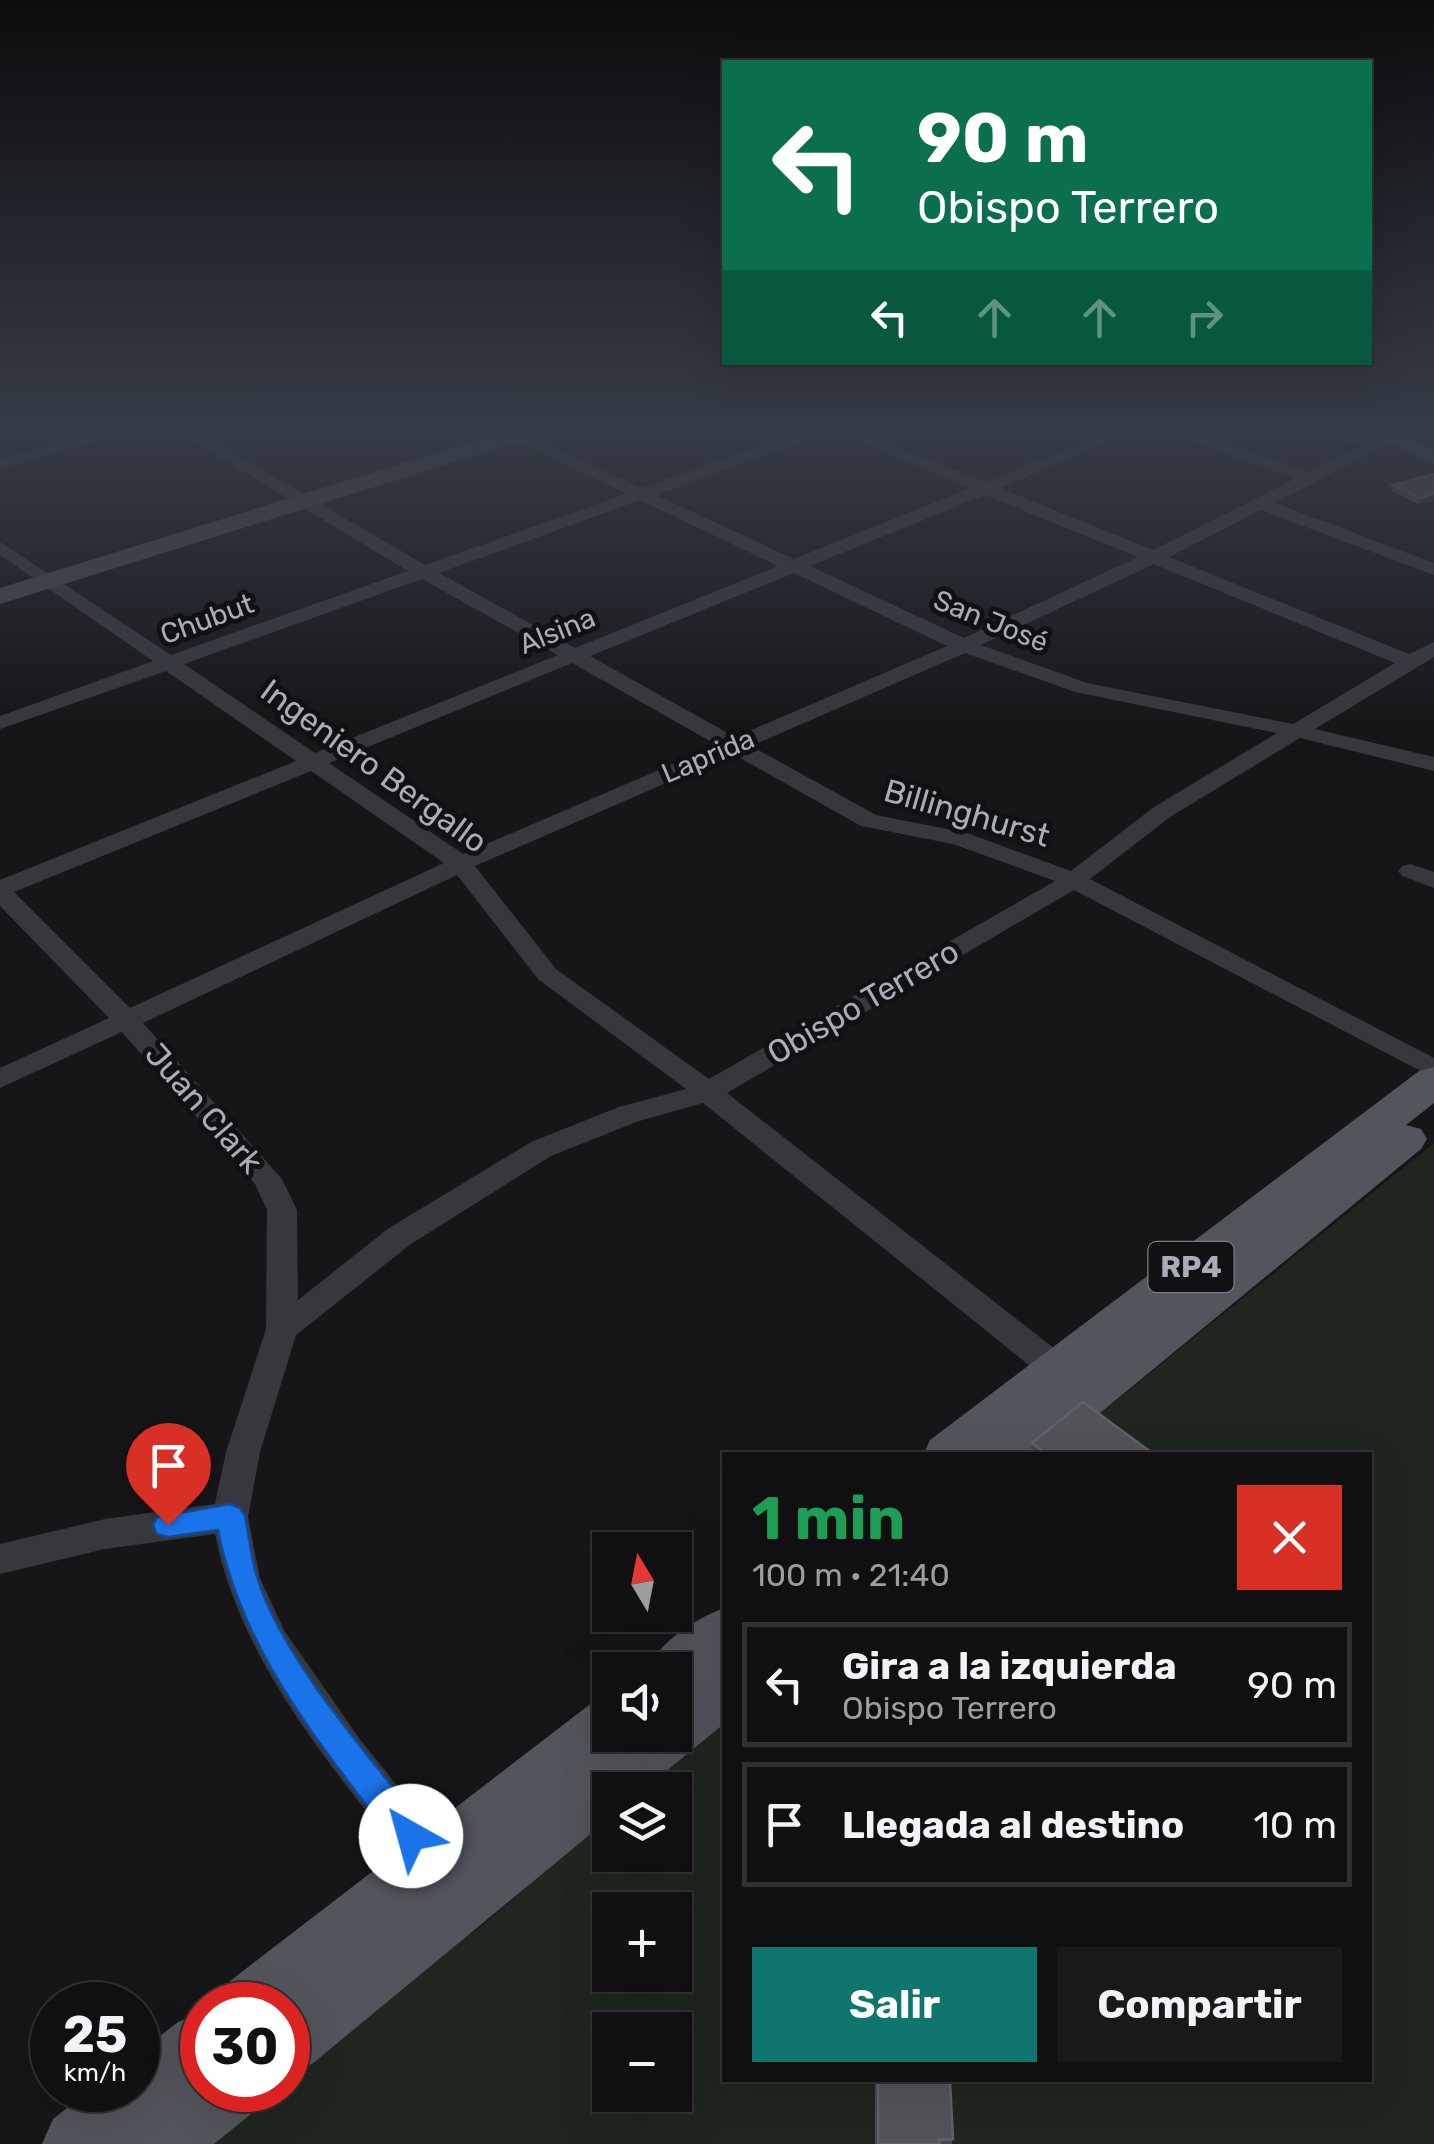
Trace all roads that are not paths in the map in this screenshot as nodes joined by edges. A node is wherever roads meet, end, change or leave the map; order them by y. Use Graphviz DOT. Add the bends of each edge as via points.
graph roads {
  1 [pos="220,527"];
  2 [pos="347,527"];
  3 [pos="545,527"];
  4 [pos="711,527"];
  5 [pos="884,527"];
  6 [pos="1080,527"];
  7 [pos="1212,527"];
  8 [pos="1323,527"];
  9 [pos="0,547"];
  10 [pos="1154,557"];
  11 [pos="790,564"];
  12 [pos="1434,569"];
  13 [pos="422,572"];
  14 [pos="46,582"];
  15 [pos="0,596"];
  16 [pos="964,646"];
  17 [pos="1434,648"];
  18 [pos="572,654"];
  19 [pos="1410,662"];
  20 [pos="166,663"];
  21 [pos="0,723"];
  22 [pos="1297,731"];
  23 [pos="734,745"];
  24 [pos="314,760"];
  25 [pos="1434,764"];
  26 [pos="461,864"];
  27 [pos="1410,871"];
  28 [pos="1074,880"];
  29 [pos="1434,881"];
  30 [pos="0,890"];
  31 [pos="126,1020"];
  32 [pos="1434,1069"];
  33 [pos="0,1079"];
  34 [pos="1434,1081"];
  35 [pos="708,1092"];
  36 [pos="1434,1116"];
  37 [pos="282,1330"];
  38 [pos="1057,1369"];
  39 [pos="953,1452"];
  40 [pos="1016,1452"];
  41 [pos="230,1516"];
  42 [pos="0,1559"];
  43 [pos="722,1635"];
  44 [pos="692,1659"];
  45 [pos="722,1688"];
  46 [pos="692,1713"];
  47 [pos="592,1741"];
  48 [pos="640,1752"];
  49 [pos="448,1881"];
  50 [pos="290,1982"];
  51 [pos="310,2018"];
  52 [pos="180,2063"];
  53 [pos="198,2112"];
  54 [pos="78,2144"];
  55 [pos="158,2144"];
  1 -- 14 [label="main road"];
  2 -- 13 [label="street, Billinghurst"];
  3 -- 13 [label="street, Chubut"];
  4 -- 11 [label="street, San José"];
  5 -- 11 [label="street, Alsina"];
  6 -- 10 [label="street"];
  7 -- 10 [label="street, Laprida"];
  8 -- 12 [label="street"];
  9 -- 14 [label="street, Ingeniero Bergallo"];
  10 -- 16 [label="street, Laprida"];
  10 -- 19 [label="street"];
  11 -- 16 [label="street, San José"];
  11 -- 18 [label="street, Alsina"];
  13 -- 18 [label="street, Billinghurst"];
  13 -- 20 [label="street, Chubut"];
  14 -- 15 [label="main road"];
  14 -- 20 [label="street, Ingeniero Bergallo"];
  16 -- 22 [label="street, San José" via="1082,688"];
  16 -- 23 [label="street, Laprida"];
  17 -- 19 [label="street, Obispo Terrero"];
  18 -- 23 [label="street, Billinghurst"];
  18 -- 24 [label="street, Alsina"];
  19 -- 22 [label="street, Obispo Terrero"];
  20 -- 21 [label="street, Chubut"];
  20 -- 24 [label="street, Ingeniero Bergallo"];
  22 -- 25 [label="street, San José"];
  22 -- 28 [label="street, Obispo Terrero" via="1162,812"];
  23 -- 26 [label="street, Laprida"];
  23 -- 28 [label="street, Billinghurst" via="869,821 960,838"];
  24 -- 26 [label="street, Ingeniero Bergallo"];
  24 -- 30 [label="street, Alsina"];
  26 -- 31 [label="street, Laprida"];
  26 -- 35 [label="street, Ingeniero Bergallo" via="547,974"];
  27 -- 29 [label="street"];
  28 -- 32 [label="street, Billinghurst"];
  28 -- 35 [label="street, Obispo Terrero"];
  30 -- 31 [label="street, Juan Clark"];
  31 -- 33 [label="street, Laprida"];
  31 -- 37 [label="street, Juan Clark" via="267,1179 282,1210"];
  34 -- 38 [label="main road, RP4"];
  35 -- 37 [label="street, Obispo Terrero" via="541,1149 400,1236"];
  35 -- 38 [label="street, Ingeniero Bergallo"];
  36 -- 40 [label="main road, RP4"];
  37 -- 41 [label="street, Juan Clark"];
  38 -- 39 [label="main road, RP4"];
  41 -- 42 [label="street" via="105,1534"];
  41 -- 49 [label="street, Juan Clark" via="242,1578 270,1642 344,1751"];
  43 -- 44 [label="main road"];
  45 -- 46 [label="main road"];
  47 -- 49 [label="main road"];
  48 -- 49 [label="main road"];
  49 -- 50 [label="main road"];
  49 -- 51 [label="main road"];
  52 -- 54 [label="main road"];
  53 -- 55 [label="main road"];
}
